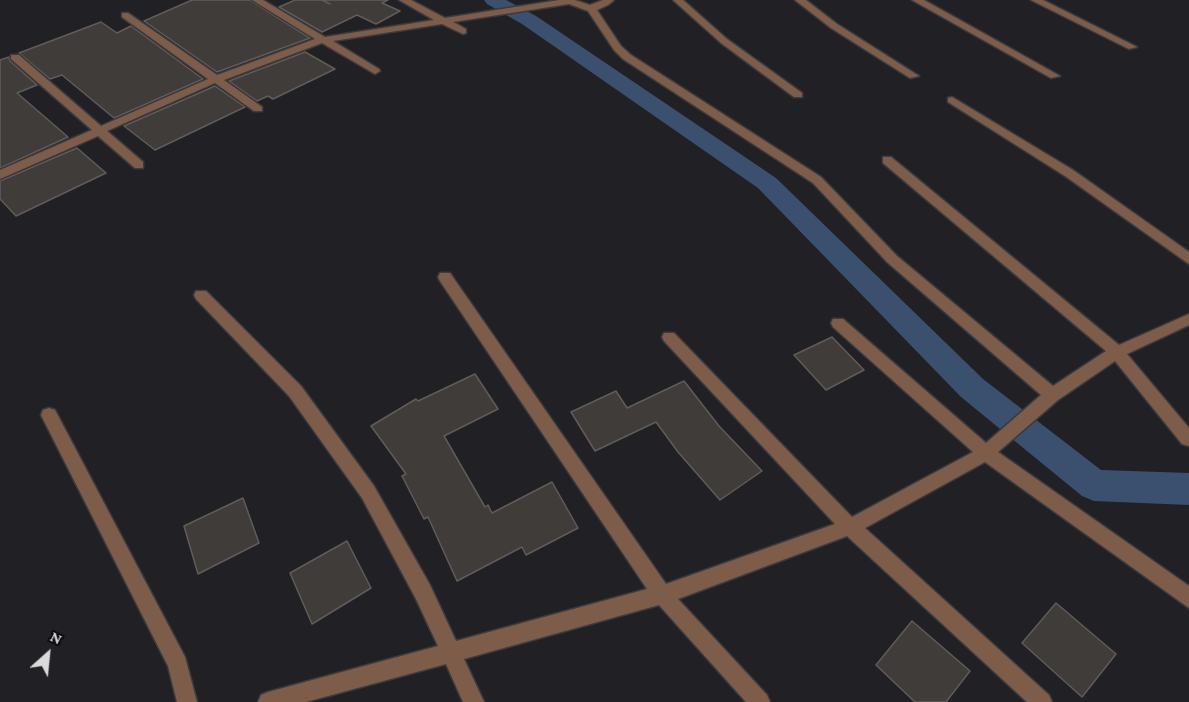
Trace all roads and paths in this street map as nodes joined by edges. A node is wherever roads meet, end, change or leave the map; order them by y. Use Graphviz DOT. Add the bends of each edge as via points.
graph roads {
  1 [pos="256,0"];
  2 [pos="404,0"];
  3 [pos="570,0"];
  4 [pos="609,0"];
  5 [pos="678,0"];
  6 [pos="801,0"];
  7 [pos="917,0"];
  8 [pos="1036,0"];
  9 [pos="591,8"];
  10 [pos="125,15"];
  11 [pos="439,20"];
  12 [pos="463,31"];
  13 [pos="322,40"];
  14 [pos="1132,47"];
  15 [pos="15,57"];
  16 [pos="375,71"];
  17 [pos="914,76"];
  18 [pos="1055,76"];
  19 [pos="216,79"];
  20 [pos="798,95"];
  21 [pos="952,100"];
  22 [pos="258,109"];
  23 [pos="100,130"];
  24 [pos="886,160"];
  25 [pos="139,165"];
  26 [pos="0,175"];
  27 [pos="1189,259"];
  28 [pos="445,277"];
  29 [pos="201,296"];
  30 [pos="1189,319"];
  31 [pos="838,323"];
  32 [pos="669,337"];
  33 [pos="1117,352"];
  34 [pos="1048,399"];
  35 [pos="49,415"];
  36 [pos="1188,439"];
  37 [pos="990,448"];
  38 [pos="850,527"];
  39 [pos="662,595"];
  40 [pos="1189,598"];
  41 [pos="451,652"];
  42 [pos="187,702"];
  43 [pos="268,702"];
  44 [pos="474,702"];
  45 [pos="760,702"];
  46 [pos="1042,702"];
  1 -- 13 [label="street"];
  2 -- 11 [label="street"];
  3 -- 9 [label="street"];
  3 -- 11 [label="street"];
  4 -- 9 [label="street"];
  5 -- 20 [label="street" via="724,41"];
  6 -- 17 [label="street" via="834,26"];
  7 -- 18 [label="street"];
  8 -- 14 [label="street"];
  9 -- 34 [label="street" via="627,57 817,180 892,259"];
  10 -- 19 [label="street"];
  11 -- 12 [label="street"];
  11 -- 13 [label="street"];
  13 -- 16 [label="street"];
  13 -- 19 [label="street"];
  15 -- 23 [label="street"];
  19 -- 22 [label="street"];
  19 -- 23 [label="street"];
  21 -- 27 [label="street" via="1069,173"];
  23 -- 25 [label="street"];
  23 -- 26 [label="street"];
  24 -- 33 [label="street"];
  28 -- 39 [label="street"];
  29 -- 41 [label="street" via="295,391 368,492"];
  30 -- 33 [label="street"];
  31 -- 37 [label="street"];
  32 -- 38 [label="street"];
  33 -- 34 [label="street"];
  33 -- 36 [label="street"];
  34 -- 37 [label="street"];
  35 -- 42 [label="street" via="178,664"];
  37 -- 38 [label="street"];
  37 -- 40 [label="street"];
  38 -- 39 [label="street"];
  38 -- 46 [label="street"];
  39 -- 41 [label="street"];
  39 -- 45 [label="street"];
  41 -- 43 [label="street"];
  41 -- 44 [label="street"];
}
